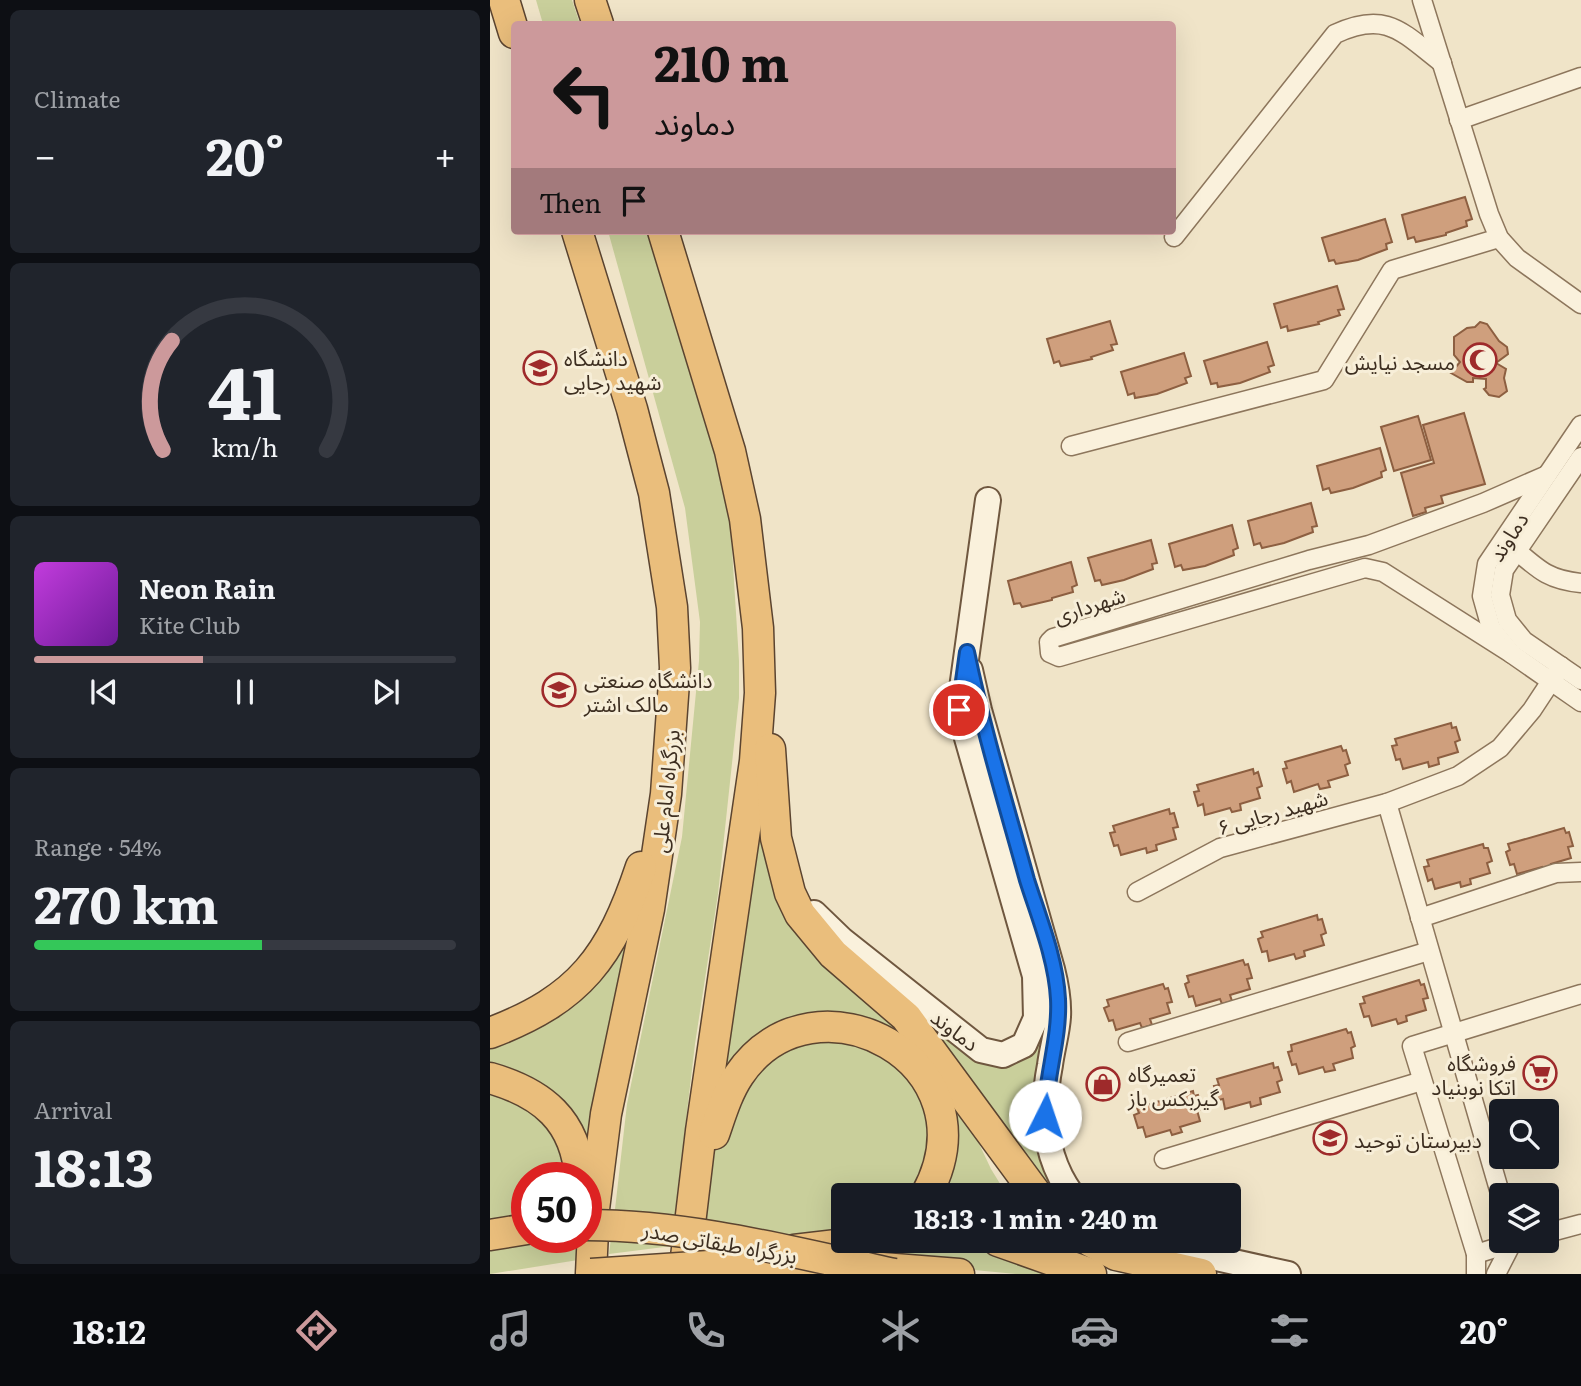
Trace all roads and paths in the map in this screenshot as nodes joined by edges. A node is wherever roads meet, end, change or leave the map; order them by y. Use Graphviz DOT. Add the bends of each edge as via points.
graph roads {
  1 [pos="504,0"];
  2 [pos="590,0"];
  3 [pos="1422,0"];
  4 [pos="597,21"];
  5 [pos="511,23"];
  6 [pos="1442,63"];
  7 [pos="1581,77"];
  8 [pos="1459,120"];
  9 [pos="1176,234"];
  10 [pos="578,235"];
  11 [pos="664,235"];
  12 [pos="1499,239"];
  13 [pos="1581,304"];
  14 [pos="1581,425"];
  15 [pos="1071,446"];
  16 [pos="1580,460"];
  17 [pos="1547,475"];
  18 [pos="988,500"];
  19 [pos="1370,545"];
  20 [pos="1517,551"];
  21 [pos="1310,560"];
  22 [pos="1375,568"];
  23 [pos="1315,582"];
  24 [pos="1581,583"];
  25 [pos="967,652"];
  26 [pos="1512,654"];
  27 [pos="1556,673"];
  28 [pos="1581,680"];
  29 [pos="760,693"];
  30 [pos="1581,702"];
  31 [pos="666,794"];
  32 [pos="1387,803"];
  33 [pos="1581,872"];
  34 [pos="785,873"];
  35 [pos="1137,892"];
  36 [pos="1420,918"];
  37 [pos="1429,951"];
  38 [pos="1581,994"];
  39 [pos="490,1033"];
  40 [pos="1453,1034"];
  41 [pos="1128,1042"];
  42 [pos="490,1078"];
  43 [pos="1422,1081"];
  44 [pos="961,1091"];
  45 [pos="1164,1159"];
  46 [pos="577,1162"];
  47 [pos="931,1183"];
  48 [pos="1007,1183"];
  49 [pos="1028,1183"];
  50 [pos="1065,1183"];
  51 [pos="1497,1183"];
  52 [pos="696,1187"];
  53 [pos="1581,1224"];
  54 [pos="602,1226"];
  55 [pos="1559,1230"];
  56 [pos="511,1232"];
  57 [pos="490,1235"];
  58 [pos="831,1240"];
  59 [pos="831,1245"];
  60 [pos="802,1248"];
  61 [pos="1489,1250"];
  62 [pos="1032,1253"];
  63 [pos="1078,1253"];
  64 [pos="1112,1253"];
  65 [pos="1194,1253"];
  66 [pos="1508,1253"];
  67 [pos="1476,1254"];
  68 [pos="590,1259"];
  69 [pos="740,1264"];
  70 [pos="684,1274"];
  71 [pos="894,1274"];
  72 [pos="959,1274"];
  73 [pos="1091,1274"];
  74 [pos="1125,1274"];
  75 [pos="1201,1274"];
  76 [pos="1288,1274"];
  77 [pos="1476,1274"];
  78 [pos="1496,1274"];
  1 -- 5 [label="highway"];
  2 -- 4 [label="highway"];
  3 -- 6 [label="street"];
  6 -- 8 [label="street"];
  6 -- 9 [label="street" via="1402,33 1380,23 1356,24 1335,34"];
  7 -- 8 [label="street"];
  8 -- 12 [label="street"];
  10 -- 31 [label="highway, بزرگراه امام علی" via="654,493 672,607 675,667"];
  11 -- 29 [label="highway" via="746,519"];
  12 -- 13 [label="street" via="1517,258"];
  12 -- 15 [label="street" via="1392,270 1324,380"];
  14 -- 17 [label="street, دماوند"];
  16 -- 20 [label="street, دماوند"];
  17 -- 19 [label="street, شهرداری"];
  17 -- 26 [label="street, دماوند" via="1487,564 1482,596 1491,628"];
  18 -- 25 [label="main road, دماوند"];
  19 -- 21 [label="street, شهرداری"];
  19 -- 22 [label="street"];
  20 -- 24 [label="street" via="1560,581"];
  20 -- 27 [label="street, دماوند" via="1504,570 1500,595 1507,620"];
  21 -- 23 [label="street"];
  21 -- 23 [label="street, شهرداری" via="1053,638 1048,647 1059,657"];
  22 -- 23 [label="street, شهرداری"];
  22 -- 26 [label="street"];
  25 -- 34 [label="main road, دماوند" via="959,710 1035,976 1035,1018 1024,1045 1003,1055 981,1049 842,940 814,914"];
  25 -- 50 [label="main road, دماوند" via="1058,996 1046,1132"];
  26 -- 27 [label="street, دماوند"];
  27 -- 28 [label="street, دماوند"];
  27 -- 30 [label="street, دماوند"];
  27 -- 32 [label="street, شهید رجایی ۶" via="1500,748 1458,776"];
  29 -- 34 [label="highway" via="771,752 776,838"];
  29 -- 52 [label="highway" via="755,761"];
  31 -- 39 [label="highway" via="629,903 598,959 544,1010"];
  31 -- 68 [label="highway, بزرگراه امام علی" via="649,909 606,1114"];
  32 -- 35 [label="street, شهید رجایی ۶" via="1220,848"];
  32 -- 36 [label="street"];
  33 -- 36 [label="street" via="1556,873"];
  34 -- 44 [label="highway" via="800,914 833,954 906,1017"];
  36 -- 37 [label="street"];
  37 -- 40 [label="street"];
  37 -- 41 [label="street"];
  38 -- 40 [label="street"];
  40 -- 43 [label="street" via="1412,1046"];
  40 -- 51 [label="street"];
  42 -- 46 [label="highway" via="528,1091 551,1110 574,1147"];
  43 -- 45 [label="street"];
  43 -- 67 [label="street"];
  44 -- 48 [label="highway"];
  44 -- 49 [label="highway"];
  47 -- 52 [label="highway" via="944,1140 940,1110 928,1083 886,1040 838,1027 786,1037 752,1059 730,1089"];
  52 -- 70 [label="highway"];
  53 -- 55 [label="street"];
  54 -- 71 [label="highway, بزرگراه طبقاتی صدر, bridge" via="701,1234"];
  56 -- 57 [label="highway"];
  58 -- 60 [label="highway"];
  59 -- 60 [label="highway"];
  60 -- 69 [label="highway"];
  61 -- 67 [label="street"];
  62 -- 73 [label="highway"];
  63 -- 74 [label="highway"];
  64 -- 75 [label="highway"];
  65 -- 76 [label="main road"];
  66 -- 78 [label="street"];
  67 -- 77 [label="street"];
  68 -- 69 [label="highway, bridge"];
  69 -- 72 [label="highway" via="861,1266"];
}
